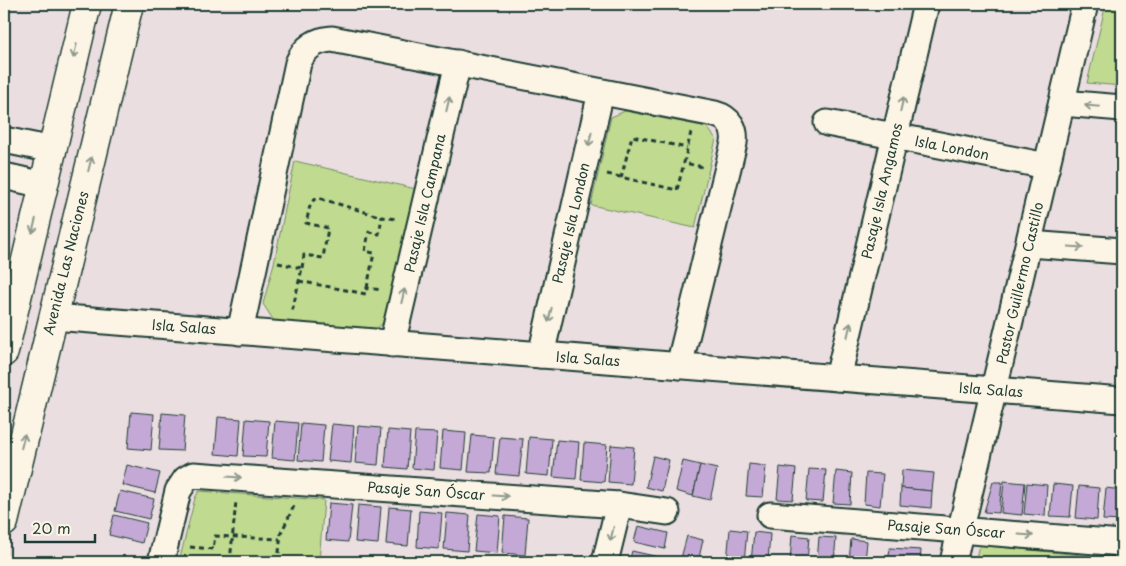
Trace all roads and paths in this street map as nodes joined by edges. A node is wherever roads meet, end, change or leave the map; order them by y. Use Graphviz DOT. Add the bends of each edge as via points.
graph roads {
  1 [pos="87,4"];
  2 [pos="129,4"];
  3 [pos="926,4"];
  4 [pos="1085,4"];
  5 [pos="458,63"];
  6 [pos="601,92"];
  7 [pos="1062,103"];
  8 [pos="1122,108"];
  9 [pos="827,123"];
  10 [pos="693,125"];
  11 [pos="895,136"];
  12 [pos="4,140"];
  13 [pos="687,148"];
  14 [pos="53,150"];
  15 [pos="684,163"];
  16 [pos="1047,166"];
  17 [pos="708,168"];
  18 [pos="598,172"];
  19 [pos="4,176"];
  20 [pos="621,178"];
  21 [pos="44,185"];
  22 [pos="382,217"];
  23 [pos="400,220"];
  24 [pos="1029,244"];
  25 [pos="1122,251"];
  26 [pos="255,261"];
  27 [pos="302,268"];
  28 [pos="300,281"];
  29 [pos="367,288"];
  30 [pos="385,291"];
  31 [pos="53,317"];
  32 [pos="240,332"];
  33 [pos="283,335"];
  34 [pos="392,344"];
  35 [pos="4,352"];
  36 [pos="541,355"];
  37 [pos="679,366"];
  38 [pos="838,378"];
  39 [pos="995,390"];
  40 [pos="1122,400"];
  41 [pos="238,477"];
  42 [pos="305,482"];
  43 [pos="619,505"];
  44 [pos="667,512"];
  45 [pos="770,515"];
  46 [pos="4,522"];
  47 [pos="960,530"];
  48 [pos="232,537"];
  49 [pos="280,540"];
  50 [pos="1122,543"];
  51 [pos="163,554"];
  52 [pos="230,562"];
  53 [pos="278,562"];
  54 [pos="605,562"];
  55 [pos="953,562"];
  1 -- 14 [label="street, one-way"];
  31 -- 2 [label="street, Avenida Las Naciones, one-way"];
  11 -- 3 [label="street, Pasaje Isla Angamos, one-way"];
  4 -- 7 [label="street, Pastor Guillermo Castillo"];
  5 -- 6 [label="street"];
  5 -- 26 [label="street" via="332,39 322,40 307,49 297,68"];
  34 -- 5 [label="street, Pasaje Isla Campana, one-way"];
  6 -- 36 [label="street, Pasaje Isla London, one-way"];
  6 -- 37 [label="street" via="715,114 727,119 734,130 734,144"];
  8 -- 7 [label="street, one-way"];
  7 -- 16 [label="street, Pastor Guillermo Castillo"];
  9 -- 11 [label="street, Isla London"];
  10 -- 13 [label="path"];
  11 -- 16 [label="street, Isla London"];
  38 -- 11 [label="street, Pasaje Isla Angamos, one-way"];
  12 -- 14 [label="street"];
  13 -- 15 [label="path"];
  13 -- 20 [label="path" via="632,136"];
  14 -- 21 [label="street"];
  15 -- 17 [label="path"];
  15 -- 20 [label="path" via="676,190"];
  16 -- 24 [label="street, Pastor Guillermo Castillo"];
  18 -- 20 [label="path"];
  19 -- 21 [label="street"];
  21 -- 35 [label="street, one-way"];
  22 -- 23 [label="path"];
  22 -- 27 [label="path" via="314,199 306,223 328,228 323,258 304,255"];
  22 -- 29 [label="path" via="379,234 369,232 365,251 374,253"];
  24 -- 25 [label="street, one-way"];
  24 -- 39 [label="street, Pastor Guillermo Castillo"];
  26 -- 27 [label="path"];
  26 -- 32 [label="street"];
  27 -- 28 [label="path"];
  28 -- 29 [label="path" via="366,294"];
  28 -- 33 [label="path" via="290,322"];
  29 -- 30 [label="path"];
  31 -- 32 [label="street, Isla Salas"];
  46 -- 31 [label="street, Avenida Las Naciones, one-way"];
  32 -- 33 [label="street, Isla Salas"];
  33 -- 34 [label="street, Isla Salas"];
  34 -- 36 [label="street, Isla Salas"];
  36 -- 37 [label="street, Isla Salas"];
  37 -- 38 [label="street, Isla Salas"];
  38 -- 39 [label="street, Isla Salas"];
  39 -- 40 [label="street, Isla Salas"];
  39 -- 47 [label="street, Pastor Guillermo Castillo"];
  41 -- 42 [label="street, Pasaje San Óscar"];
  41 -- 48 [label="path"];
  51 -- 41 [label="street, Pasaje San Óscar, one-way" via="178,491 186,479 193,475"];
  42 -- 43 [label="street, Pasaje San Óscar, one-way"];
  42 -- 49 [label="path"];
  43 -- 44 [label="street, Pasaje San Óscar"];
  43 -- 54 [label="street, one-way"];
  45 -- 47 [label="street, Pasaje San Óscar"];
  47 -- 50 [label="street, Pasaje San Óscar, one-way"];
  47 -- 55 [label="street, Pastor Guillermo Castillo"];
  48 -- 49 [label="path"];
  48 -- 51 [label="path" via="215,536 213,549"];
  48 -- 52 [label="path"];
  49 -- 53 [label="path"];
}
